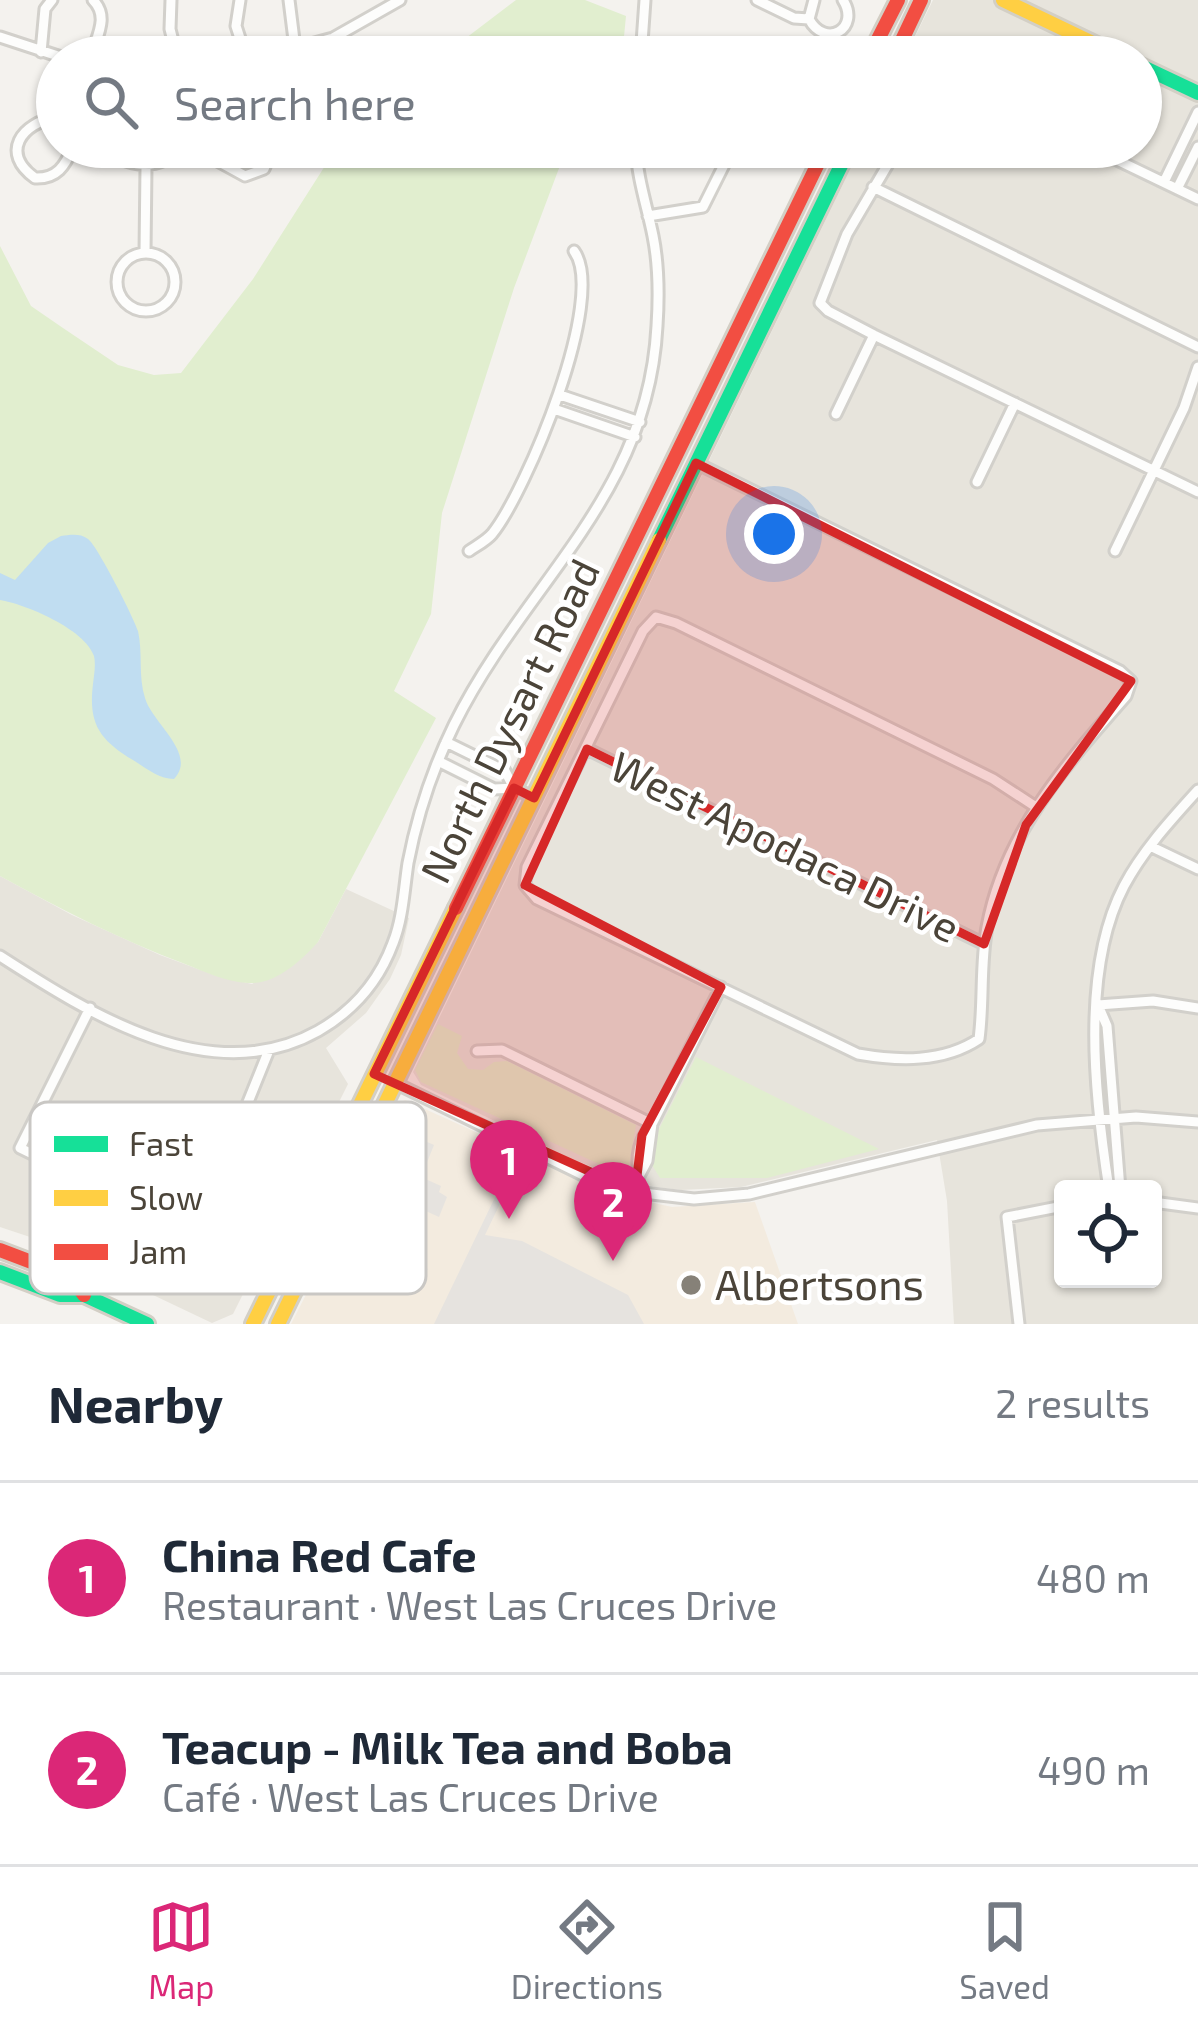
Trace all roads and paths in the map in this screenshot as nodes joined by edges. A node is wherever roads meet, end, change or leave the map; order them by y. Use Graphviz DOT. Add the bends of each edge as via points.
graph roads {
  1 [pos="52,0"];
  2 [pos="93,0"];
  3 [pos="171,0"];
  4 [pos="240,0"];
  5 [pos="289,0"];
  6 [pos="400,0"];
  7 [pos="645,0"];
  8 [pos="757,0"];
  9 [pos="814,0"];
  10 [pos="843,0"];
  11 [pos="898,0"];
  12 [pos="921,0"];
  13 [pos="1003,0"];
  14 [pos="809,19"];
  15 [pos="42,36"];
  16 [pos="98,36"];
  17 [pos="173,36"];
  18 [pos="240,36"];
  19 [pos="293,36"];
  20 [pos="337,36"];
  21 [pos="642,36"];
  22 [pos="880,36"];
  23 [pos="904,36"];
  24 [pos="1078,36"];
  25 [pos="0,37"];
  26 [pos="36,50"];
  27 [pos="1162,76"];
  28 [pos="1198,93"];
  29 [pos="1198,112"];
  30 [pos="36,121"];
  31 [pos="1198,147"];
  32 [pos="62,168"];
  33 [pos="146,168"];
  34 [pos="230,168"];
  35 [pos="264,168"];
  36 [pos="638,168"];
  37 [pos="722,168"];
  38 [pos="816,168"];
  39 [pos="840,168"];
  40 [pos="885,168"];
  41 [pos="1134,168"];
  42 [pos="1164,182"];
  43 [pos="873,187"];
  44 [pos="1177,189"];
  45 [pos="1198,199"];
  46 [pos="648,216"];
  47 [pos="574,251"];
  48 [pos="145,253"];
  49 [pos="874,335"];
  50 [pos="1198,347"];
  51 [pos="1198,367"];
  52 [pos="560,395"];
  53 [pos="1015,403"];
  54 [pos="554,409"];
  55 [pos="836,414"];
  56 [pos="640,422"];
  57 [pos="635,436"];
  58 [pos="696,463"];
  59 [pos="1154,471"];
  60 [pos="976,482"];
  61 [pos="1198,492"];
  62 [pos="469,551"];
  63 [pos="1115,551"];
  64 [pos="446,742"];
  65 [pos="586,749"];
  66 [pos="439,761"];
  67 [pos="514,788"];
  68 [pos="1198,790"];
  69 [pos="534,798"];
  70 [pos="1036,807"];
  71 [pos="1150,846"];
  72 [pos="1198,869"];
  73 [pos="984,944"];
  74 [pos="0,956"];
  75 [pos="722,987"];
  76 [pos="1098,1005"];
  77 [pos="90,1008"];
  78 [pos="1198,1008"];
  79 [pos="268,1050"];
  80 [pos="477,1051"];
  81 [pos="374,1074"];
  82 [pos="395,1083"];
  83 [pos="43,1102"];
  84 [pos="247,1102"];
  85 [pos="360,1102"];
  86 [pos="386,1102"];
  87 [pos="1102,1118"];
  88 [pos="1117,1118"];
  89 [pos="1198,1123"];
  90 [pos="652,1124"];
  91 [pos="30,1128"];
  92 [pos="30,1153"];
  93 [pos="1107,1180"];
  94 [pos="1120,1180"];
  95 [pos="635,1192"];
  96 [pos="1162,1203"];
  97 [pos="1054,1208"];
  98 [pos="1198,1208"];
  99 [pos="0,1250"];
  100 [pos="30,1261"];
  101 [pos="0,1272"];
  102 [pos="30,1284"];
  103 [pos="57,1294"];
  104 [pos="268,1294"];
  105 [pos="293,1294"];
  106 [pos="84,1295"];
  107 [pos="147,1324"];
  108 [pos="253,1324"];
  109 [pos="278,1324"];
  110 [pos="1018,1324"];
  1 -- 15 [label="street"];
  2 -- 16 [label="street"];
  3 -- 17 [label="street"];
  4 -- 18 [label="street"];
  5 -- 19 [label="street"];
  6 -- 20 [label="street"];
  7 -- 21 [label="street"];
  8 -- 14 [label="street"];
  9 -- 14 [label="street"];
  10 -- 14 [label="street" via="850,15 840,32 821,34"];
  11 -- 22 [label="main road"];
  12 -- 23 [label="main road"];
  13 -- 24 [label="main road"];
  25 -- 26 [label="street"];
  27 -- 28 [label="main road"];
  29 -- 42 [label="street"];
  30 -- 32 [label="street" via="13,144 19,166 34,178"];
  31 -- 44 [label="street"];
  33 -- 48 [label="street"];
  34 -- 35 [label="street" via="245,176"];
  36 -- 46 [label="street"];
  37 -- 46 [label="street" via="700,210"];
  38 -- 67 [label="main road, North Dysart Road"];
  39 -- 58 [label="main road, North Dysart Road"];
  40 -- 43 [label="street"];
  41 -- 42 [label="street"];
  42 -- 44 [label="street"];
  43 -- 49 [label="street" via="820,303"];
  43 -- 50 [label="street"];
  44 -- 45 [label="street"];
  46 -- 56 [label="street" via="658,306"];
  47 -- 52 [label="street" via="582,272 579,318"];
  48 -- 48 [label="street" via="120,267 117,286 126,304 144,311 169,300 175,282 163,258"];
  49 -- 53 [label="street"];
  49 -- 55 [label="street"];
  51 -- 59 [label="street"];
  52 -- 54 [label="street"];
  52 -- 56 [label="street"];
  53 -- 59 [label="street"];
  53 -- 60 [label="street"];
  54 -- 57 [label="street"];
  54 -- 62 [label="street" via="490,537"];
  56 -- 57 [label="street"];
  57 -- 64 [label="street" via="602,503 475,686"];
  58 -- 69 [label="main road, North Dysart Road"];
  58 -- 70 [label="street" via="1131,681"];
  59 -- 61 [label="street"];
  59 -- 63 [label="street"];
  64 -- 66 [label="street"];
  64 -- 67 [label="street" via="505,771"];
  65 -- 70 [label="street" via="656,617"];
  65 -- 73 [label="street, West Apodaca Drive"];
  65 -- 75 [label="street" via="525,885 537,899"];
  66 -- 67 [label="street" via="494,789"];
  66 -- 79 [label="street" via="414,835 396,937 378,975 341,1016"];
  67 -- 69 [label="street"];
  67 -- 81 [label="main road, North Dysart Road"];
  68 -- 71 [label="street"];
  69 -- 82 [label="main road, North Dysart Road"];
  70 -- 73 [label="street" via="1004,871"];
  71 -- 72 [label="street"];
  71 -- 76 [label="street" via="1108,926"];
  73 -- 75 [label="street" via="979,1039 943,1054 899,1061 858,1054"];
  74 -- 77 [label="street"];
  75 -- 90 [label="street"];
  76 -- 78 [label="street"];
  76 -- 87 [label="street" via="1092,1032"];
  76 -- 88 [label="street"];
  77 -- 79 [label="street" via="189,1049"];
  77 -- 83 [label="street"];
  79 -- 84 [label="street"];
  80 -- 90 [label="street" via="502,1050"];
  81 -- 82 [label="main road"];
  81 -- 85 [label="main road, North Dysart Road"];
  82 -- 86 [label="main road, North Dysart Road"];
  82 -- 95 [label="street" via="591,1179"];
  87 -- 88 [label="street"];
  87 -- 93 [label="street"];
  87 -- 95 [label="street" via="1037,1125 722,1198"];
  88 -- 89 [label="street"];
  88 -- 94 [label="street"];
  90 -- 95 [label="street"];
  91 -- 92 [label="street" via="20,1148"];
  96 -- 98 [label="street"];
  97 -- 110 [label="street" via="1007,1216"];
  99 -- 100 [label="main road"];
  101 -- 102 [label="main road"];
  103 -- 106 [label="main road"];
  104 -- 108 [label="main road, North Dysart Road"];
  105 -- 109 [label="main road, North Dysart Road"];
  106 -- 107 [label="main road"];
}
